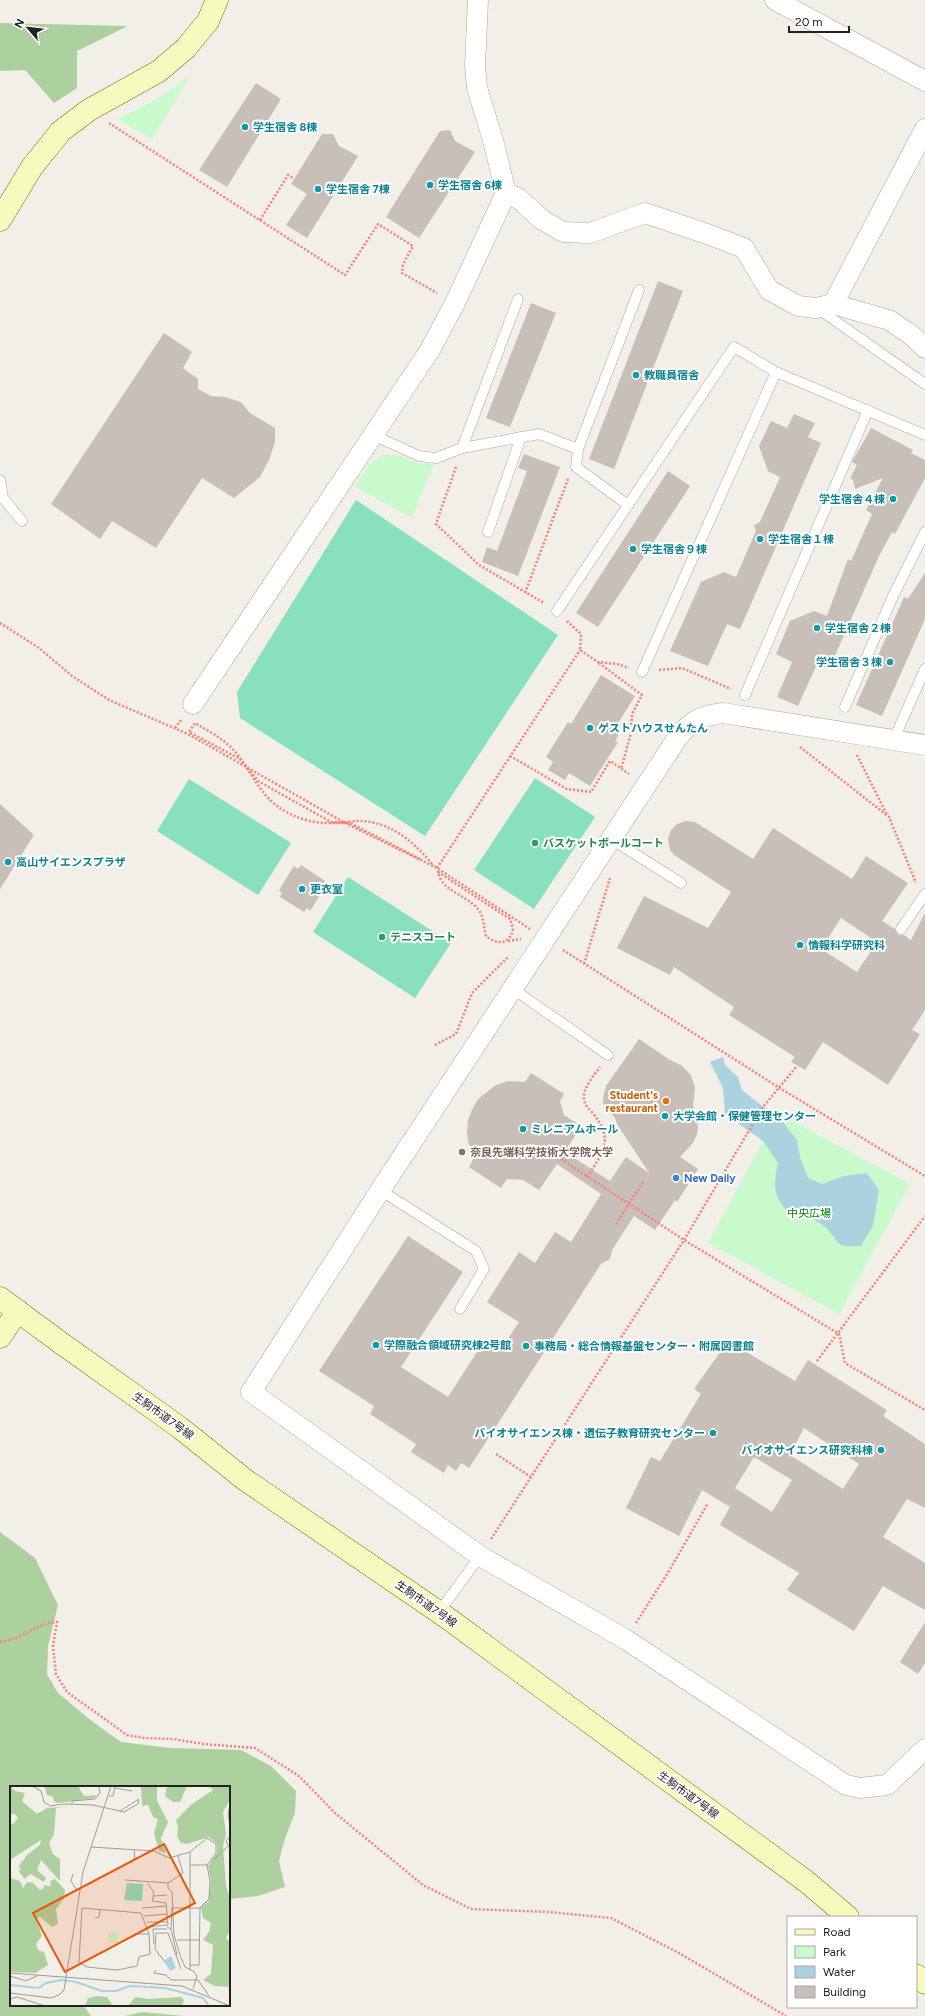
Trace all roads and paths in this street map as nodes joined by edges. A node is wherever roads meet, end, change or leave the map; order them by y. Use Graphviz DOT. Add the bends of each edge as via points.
graph roads {
  1 [pos="217,0"];
  2 [pos="478,0"];
  3 [pos="775,0"];
  4 [pos="925,81"];
  5 [pos="89,110"];
  6 [pos="925,129"];
  7 [pos="293,178"];
  8 [pos="506,193"];
  9 [pos="0,220"];
  10 [pos="260,220"];
  11 [pos="639,290"];
  12 [pos="518,299"];
  13 [pos="455,303"];
  14 [pos="825,306"];
  15 [pos="925,348"];
  16 [pos="776,372"];
  17 [pos="925,384"];
  18 [pos="868,410"];
  19 [pos="373,435"];
  20 [pos="925,435"];
  21 [pos="521,437"];
  22 [pos="462,448"];
  23 [pos="578,449"];
  24 [pos="576,467"];
  25 [pos="0,480"];
  26 [pos="628,505"];
  27 [pos="22,521"];
  28 [pos="488,532"];
  29 [pos="925,532"];
  30 [pos="525,592"];
  31 [pos="557,611"];
  32 [pos="0,623"];
  33 [pos="580,650"];
  34 [pos="598,662"];
  35 [pos="925,669"];
  36 [pos="642,672"];
  37 [pos="745,695"];
  38 [pos="193,704"];
  39 [pos="845,707"];
  40 [pos="845,732"];
  41 [pos="894,739"];
  42 [pos="796,744"];
  43 [pos="925,745"];
  44 [pos="510,756"];
  45 [pos="610,761"];
  46 [pos="244,765"];
  47 [pos="621,769"];
  48 [pos="889,817"];
  49 [pos="609,842"];
  50 [pos="433,865"];
  51 [pos="436,868"];
  52 [pos="439,872"];
  53 [pos="681,883"];
  54 [pos="924,896"];
  55 [pos="901,929"];
  56 [pos="522,939"];
  57 [pos="546,939"];
  58 [pos="518,944"];
  59 [pos="513,950"];
  60 [pos="584,964"];
  61 [pos="513,989"];
  62 [pos="435,1045"];
  63 [pos="608,1055"];
  64 [pos="797,1066"];
  65 [pos="778,1087"];
  66 [pos="561,1159"];
  67 [pos="587,1176"];
  68 [pos="925,1176"];
  69 [pos="643,1182"];
  70 [pos="380,1190"];
  71 [pos="629,1204"];
  72 [pos="925,1216"];
  73 [pos="616,1224"];
  74 [pos="684,1240"];
  75 [pos="0,1298"];
  76 [pos="460,1309"];
  77 [pos="18,1311"];
  78 [pos="839,1334"];
  79 [pos="0,1337"];
  80 [pos="817,1361"];
  81 [pos="925,1410"];
  82 [pos="496,1454"];
  83 [pos="531,1477"];
  84 [pos="708,1503"];
  85 [pos="480,1556"];
  86 [pos="439,1612"];
  87 [pos="625,1639"];
  88 [pos="0,1642"];
  89 [pos="925,1749"];
  90 [pos="847,1916"];
  91 [pos="917,1976"];
  92 [pos="925,1983"];
  93 [pos="786,2016"];
  1 -- 5 [label="street" via="208,21 186,48 159,71"];
  2 -- 8 [label="street" via="475,65 477,88"];
  3 -- 4 [label="street"];
  5 -- 9 [label="street" via="61,131 32,167"];
  5 -- 10 [label="path"];
  6 -- 14 [label="street"];
  7 -- 10 [label="path" via="288,175"];
  8 -- 13 [label="street"];
  8 -- 14 [label="street" via="518,198 541,219 562,232 590,233 645,213 710,235 744,248 769,290 798,306"];
  10 -- 13 [label="path" via="344,275 378,224 413,246 403,264 402,273"];
  11 -- 23 [label="lane"];
  12 -- 22 [label="lane"];
  13 -- 19 [label="street" via="430,350"];
  14 -- 15 [label="street" via="889,320"];
  14 -- 17 [label="lane"];
  16 -- 18 [label="lane"];
  16 -- 26 [label="lane" via="734,347"];
  16 -- 36 [label="lane"];
  18 -- 20 [label="lane"];
  18 -- 37 [label="lane"];
  19 -- 22 [label="lane" via="419,456 436,458"];
  19 -- 38 [label="street"];
  21 -- 22 [label="lane"];
  21 -- 23 [label="lane" via="539,434"];
  21 -- 28 [label="lane"];
  23 -- 24 [label="lane"];
  24 -- 26 [label="lane"];
  24 -- 30 [label="path" via="570,475"];
  25 -- 27 [label="lane" via="3,498"];
  26 -- 31 [label="lane"];
  29 -- 39 [label="lane" via="893,596"];
  32 -- 51 [label="path" via="39,648 72,676 109,700 188,734 347,824"];
  33 -- 44 [label="path"];
  34 -- 47 [label="path" via="642,695 632,714 631,732"];
  35 -- 41 [label="lane"];
  40 -- 41 [label="street"];
  40 -- 48 [label="path"];
  40 -- 49 [label="street" via="723,713 706,715 691,722 678,737"];
  41 -- 43 [label="street"];
  42 -- 48 [label="path"];
  44 -- 45 [label="path" via="567,789 591,792"];
  44 -- 51 [label="path"];
  46 -- 46 [label="path" via="240,759 189,732 195,723 222,739 237,754"];
  46 -- 50 [label="path" via="258,781 300,807 331,822 350,823"];
  46 -- 50 [label="path" via="258,787 283,810 304,820 326,823 369,822 392,829 422,851"];
  48 -- 54 [label="path"];
  49 -- 53 [label="lane"];
  49 -- 57 [label="street"];
  49 -- 60 [label="path" via="613,857 610,880"];
  50 -- 51 [label="path"];
  51 -- 52 [label="path"];
  51 -- 57 [label="path"];
  52 -- 52 [label="path" via="510,920 514,928 510,938 498,943 486,936 483,919 476,907 444,885"];
  54 -- 55 [label="lane"];
  56 -- 58 [label="path"];
  57 -- 60 [label="path"];
  57 -- 61 [label="street"];
  59 -- 62 [label="path" via="472,993 456,1034"];
  60 -- 65 [label="path"];
  61 -- 63 [label="lane"];
  61 -- 70 [label="street"];
  63 -- 67 [label="path" via="584,1094 587,1107 602,1125 606,1141 601,1156"];
  64 -- 65 [label="path"];
  65 -- 68 [label="path"];
  65 -- 74 [label="path" via="748,1130"];
  66 -- 67 [label="path"];
  67 -- 71 [label="path"];
  69 -- 71 [label="path"];
  70 -- 76 [label="lane" via="476,1250 484,1270"];
  70 -- 85 [label="street" via="251,1392"];
  71 -- 73 [label="path"];
  71 -- 74 [label="path"];
  72 -- 78 [label="path"];
  74 -- 78 [label="path"];
  74 -- 83 [label="path"];
  75 -- 77 [label="street, 生駒市道7号線"];
  77 -- 79 [label="street"];
  77 -- 86 [label="street, 生駒市道7号線" via="179,1427 244,1479"];
  78 -- 80 [label="path"];
  78 -- 81 [label="path" via="846,1363"];
  82 -- 83 [label="path"];
  83 -- 85 [label="path"];
  84 -- 87 [label="path" via="669,1571"];
  85 -- 86 [label="lane"];
  85 -- 87 [label="street"];
  86 -- 90 [label="street, 生駒市道7号線" via="807,1882"];
  87 -- 89 [label="street" via="846,1785 860,1788 887,1785"];
  88 -- 93 [label="path" via="12,1641 40,1625 57,1622 53,1646 56,1674 63,1686 67,1692 127,1735 255,1748 300,1776 335,1813 423,1885 471,1909 549,1912 611,1918 679,1953"];
  91 -- 92 [label="street"];
}
